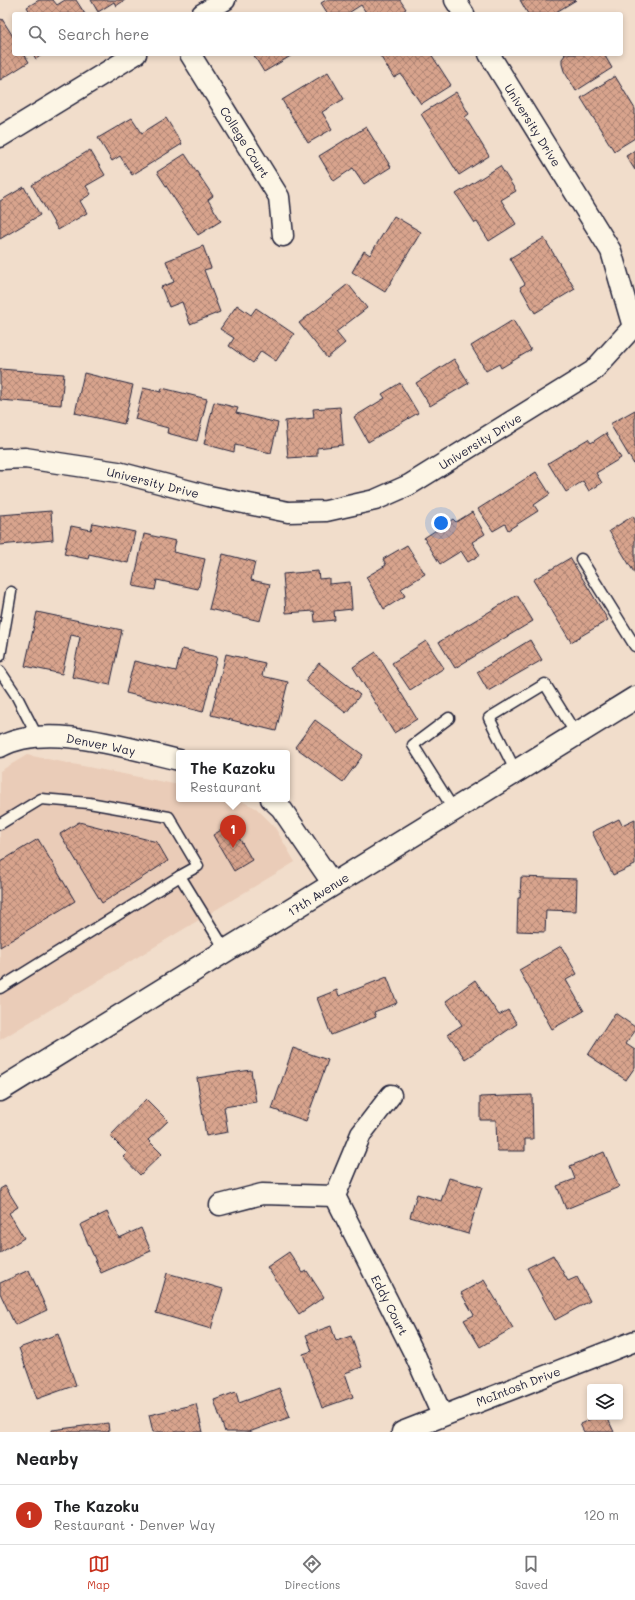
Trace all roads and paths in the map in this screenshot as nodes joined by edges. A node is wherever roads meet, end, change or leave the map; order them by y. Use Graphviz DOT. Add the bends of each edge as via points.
graph roads {
  1 [pos="225,0"];
  2 [pos="455,0"];
  3 [pos="205,12"];
  4 [pos="463,12"];
  5 [pos="133,56"];
  6 [pos="191,56"];
  7 [pos="490,56"];
  8 [pos="0,137"];
  9 [pos="283,236"];
  10 [pos="0,459"];
  11 [pos="581,559"];
  12 [pos="11,592"];
  13 [pos="635,646"];
  14 [pos="0,656"];
  15 [pos="0,671"];
  16 [pos="635,698"];
  17 [pos="448,718"];
  18 [pos="576,734"];
  19 [pos="36,736"];
  20 [pos="0,746"];
  21 [pos="176,759"];
  22 [pos="516,772"];
  23 [pos="274,802"];
  24 [pos="454,810"];
  25 [pos="0,824"];
  26 [pos="180,876"];
  27 [pos="333,884"];
  28 [pos="226,950"];
  29 [pos="0,988"];
  30 [pos="0,1090"];
  31 [pos="391,1096"];
  32 [pos="335,1196"];
  33 [pos="220,1205"];
  34 [pos="635,1341"];
  35 [pos="442,1415"];
  36 [pos="402,1432"];
  1 -- 3 [label="street"];
  2 -- 4 [label="street"];
  5 -- 8 [label="street"];
  6 -- 9 [label="street, College Court" via="279,197"];
  7 -- 10 [label="street, University Drive" via="611,251 633,327 593,371 409,485 375,500 326,511 288,512 209,496 118,472 24,458"];
  11 -- 13 [label="lane"];
  12 -- 14 [label="lane"];
  15 -- 19 [label="lane" via="16,695"];
  16 -- 18 [label="main road, 17th Avenue"];
  17 -- 24 [label="lane" via="414,745"];
  18 -- 22 [label="main road, 17th Avenue"];
  18 -- 22 [label="lane" via="545,684 489,718"];
  19 -- 20 [label="street, Denver Way"];
  19 -- 21 [label="street, Denver Way" via="76,737"];
  22 -- 24 [label="main road, 17th Avenue"];
  23 -- 27 [label="street"];
  24 -- 27 [label="main road, 17th Avenue"];
  25 -- 26 [label="lane" via="41,799 89,803 169,817 198,866"];
  26 -- 28 [label="lane"];
  26 -- 29 [label="lane"];
  27 -- 28 [label="main road, 17th Avenue"];
  28 -- 30 [label="main road, 17th Avenue"];
  31 -- 32 [label="street" via="361,1134"];
  32 -- 33 [label="street" via="262,1194"];
  32 -- 35 [label="street, Eddy Court" via="415,1355"];
  34 -- 35 [label="street, McIntosh Drive"];
  35 -- 36 [label="street, McIntosh Drive"];
}
